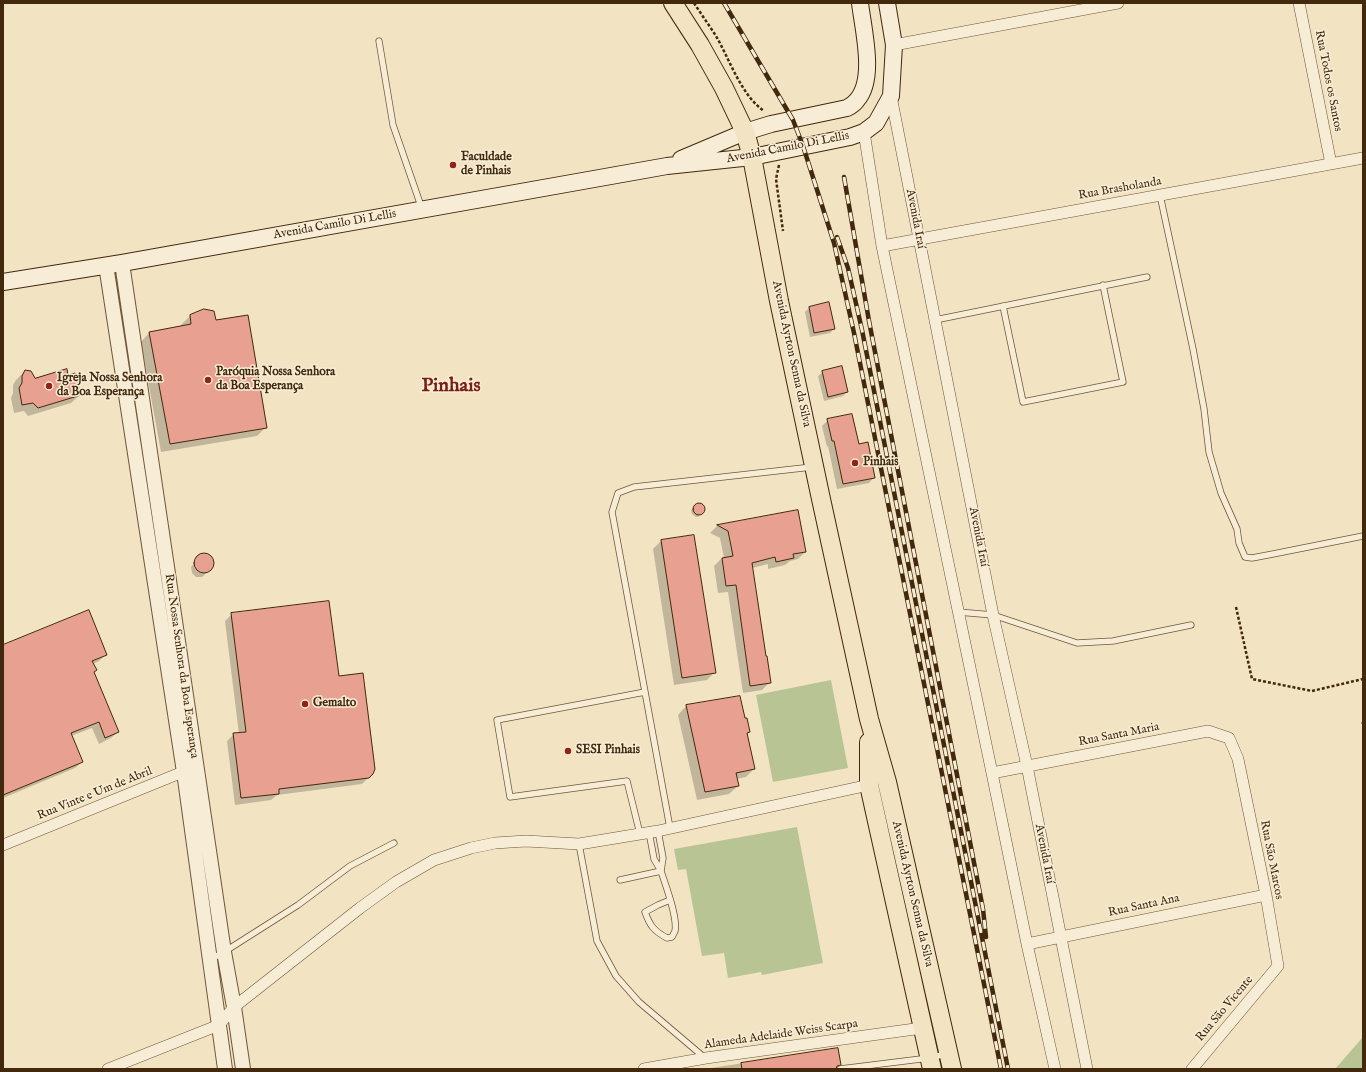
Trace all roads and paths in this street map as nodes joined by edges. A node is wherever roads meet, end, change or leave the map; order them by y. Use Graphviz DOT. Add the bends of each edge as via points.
graph roads {
  1 [pos="673,3"];
  2 [pos="694,3"];
  3 [pos="860,3"];
  4 [pos="887,3"];
  5 [pos="1118,3"];
  6 [pos="1299,3"];
  7 [pos="379,41"];
  8 [pos="894,45"];
  9 [pos="891,96"];
  10 [pos="765,112"];
  11 [pos="745,132"];
  12 [pos="864,132"];
  13 [pos="752,157"];
  14 [pos="1363,158"];
  15 [pos="1331,164"];
  16 [pos="667,166"];
  17 [pos="1160,195"];
  18 [pos="422,209"];
  19 [pos="919,240"];
  20 [pos="882,246"];
  21 [pos="114,264"];
  22 [pos="1147,276"];
  23 [pos="3,282"];
  24 [pos="1103,286"];
  25 [pos="1003,306"];
  26 [pos="935,320"];
  27 [pos="814,466"];
  28 [pos="1363,536"];
  29 [pos="1236,607"];
  30 [pos="958,612"];
  31 [pos="994,615"];
  32 [pos="1191,625"];
  33 [pos="1363,679"];
  34 [pos="645,692"];
  35 [pos="870,719"];
  36 [pos="1238,759"];
  37 [pos="1027,766"];
  38 [pos="190,769"];
  39 [pos="992,774"];
  40 [pos="869,785"];
  41 [pos="670,828"];
  42 [pos="649,832"];
  43 [pos="394,843"];
  44 [pos="579,844"];
  45 [pos="3,845"];
  46 [pos="661,871"];
  47 [pos="620,880"];
  48 [pos="1266,895"];
  49 [pos="670,900"];
  50 [pos="1060,937"];
  51 [pos="1027,944"];
  52 [pos="224,952"];
  53 [pos="211,958"];
  54 [pos="1278,966"];
  55 [pos="234,1007"];
  56 [pos="219,1025"];
  57 [pos="922,1028"];
  58 [pos="706,1058"];
  59 [pos="931,1063"];
  60 [pos="949,1065"];
  61 [pos="857,1068"];
  62 [pos="108,1069"];
  63 [pos="225,1069"];
  64 [pos="243,1069"];
  65 [pos="644,1069"];
  66 [pos="840,1069"];
  67 [pos="1055,1069"];
  68 [pos="1087,1069"];
  69 [pos="1192,1069"];
  1 -- 11 [label="main road, Avenida Ayrton Senna da Silva" via="700,45"];
  2 -- 10 [label="path" via="716,36 748,95 756,106"];
  3 -- 11 [label="main road, Avenida Camilo Di Lellis" via="868,76 858,100 847,108"];
  4 -- 8 [label="main road, Avenida Iraí"];
  5 -- 8 [label="street"];
  6 -- 15 [label="street, Rua Todos os Santos"];
  7 -- 18 [label="lane" via="393,126"];
  8 -- 9 [label="main road, Avenida Iraí"];
  9 -- 12 [label="main road, Avenida Camilo Di Lellis" via="876,123"];
  9 -- 19 [label="street, Avenida Iraí"];
  11 -- 13 [label="main road, Avenida Ayrton Senna da Silva"];
  11 -- 16 [label="main road, Avenida Camilo Di Lellis"];
  12 -- 13 [label="main road, Avenida Camilo Di Lellis"];
  12 -- 20 [label="street"];
  13 -- 16 [label="main road, Avenida Camilo Di Lellis"];
  13 -- 27 [label="main road, Avenida Ayrton Senna da Silva"];
  14 -- 15 [label="street, Rua Brasholanda"];
  15 -- 17 [label="street, Rua Brasholanda"];
  16 -- 18 [label="main road, Avenida Camilo Di Lellis"];
  17 -- 19 [label="street, Rua Brasholanda"];
  17 -- 28 [label="lane" via="1196,364 1210,452 1221,492 1237,529 1245,557 1252,558"];
  18 -- 21 [label="main road, Avenida Camilo Di Lellis"];
  19 -- 20 [label="street, Rua Brasholanda"];
  19 -- 26 [label="street, Avenida Iraí"];
  20 -- 30 [label="street"];
  21 -- 23 [label="main road, Avenida Camilo Di Lellis"];
  21 -- 38 [label="street, Rua Nossa Senhora da Boa Esperança"];
  22 -- 24 [label="lane"];
  24 -- 25 [label="lane"];
  24 -- 25 [label="lane" via="1123,382 1023,402"];
  25 -- 26 [label="lane"];
  26 -- 31 [label="street, Avenida Iraí"];
  27 -- 34 [label="lane" via="634,487 618,493 612,512"];
  27 -- 35 [label="main road, Avenida Ayrton Senna da Silva"];
  29 -- 33 [label="path" via="1252,679 1312,691"];
  30 -- 31 [label="lane"];
  30 -- 39 [label="street"];
  31 -- 32 [label="lane" via="1078,643 1113,641"];
  31 -- 37 [label="street, Avenida Iraí"];
  34 -- 41 [label="lane"];
  34 -- 42 [label="lane" via="497,720 510,797 627,780"];
  35 -- 40 [label="main road, Avenida Ayrton Senna da Silva"];
  35 -- 60 [label="main road, Avenida Ayrton Senna da Silva" via="887,782"];
  36 -- 37 [label="street, Rua Santa Maria" via="1229,738 1208,731"];
  36 -- 48 [label="street, Rua São Marcos"];
  37 -- 39 [label="street, Rua Santa Maria"];
  37 -- 50 [label="street, Avenida Iraí"];
  38 -- 45 [label="street, Rua Vinte e Um de Abril"];
  38 -- 52 [label="street, Rua Nossa Senhora da Boa Esperança"];
  38 -- 53 [label="street, Rua Nossa Senhora da Boa Esperança"];
  39 -- 51 [label="street"];
  40 -- 41 [label="street"];
  40 -- 57 [label="main road, Avenida Ayrton Senna da Silva"];
  41 -- 42 [label="street"];
  42 -- 44 [label="street"];
  42 -- 46 [label="lane" via="654,859"];
  42 -- 46 [label="lane" via="663,858"];
  43 -- 52 [label="lane" via="350,866 298,905"];
  44 -- 55 [label="street" via="526,841 494,843 434,860 384,890"];
  44 -- 58 [label="lane" via="597,942 616,976 639,1002"];
  46 -- 47 [label="lane"];
  46 -- 49 [label="lane"];
  48 -- 50 [label="street, Rua Santa Ana"];
  48 -- 54 [label="street, Rua São Marcos"];
  49 -- 49 [label="lane" via="675,931 672,937 667,938 657,933 649,924 645,912"];
  50 -- 51 [label="street, Rua Santa Ana"];
  50 -- 68 [label="street, Avenida Iraí"];
  51 -- 67 [label="street"];
  52 -- 53 [label="lane"];
  52 -- 55 [label="street, Rua Nossa Senhora da Boa Esperança"];
  53 -- 56 [label="street, Rua Nossa Senhora da Boa Esperança"];
  54 -- 69 [label="street, Rua São Vicente"];
  55 -- 56 [label="street"];
  55 -- 64 [label="street, Rua Nossa Senhora da Boa Esperança"];
  56 -- 62 [label="street"];
  56 -- 63 [label="street, Rua Nossa Senhora da Boa Esperança"];
  57 -- 58 [label="street, Alameda Adelaide Weiss Scarpa"];
  57 -- 59 [label="main road, Avenida Ayrton Senna da Silva"];
  58 -- 65 [label="street, Alameda Adelaide Weiss Scarpa"];
  59 -- 60 [label="lane"];
  59 -- 61 [label="lane"];
  61 -- 66 [label="lane"];
}
